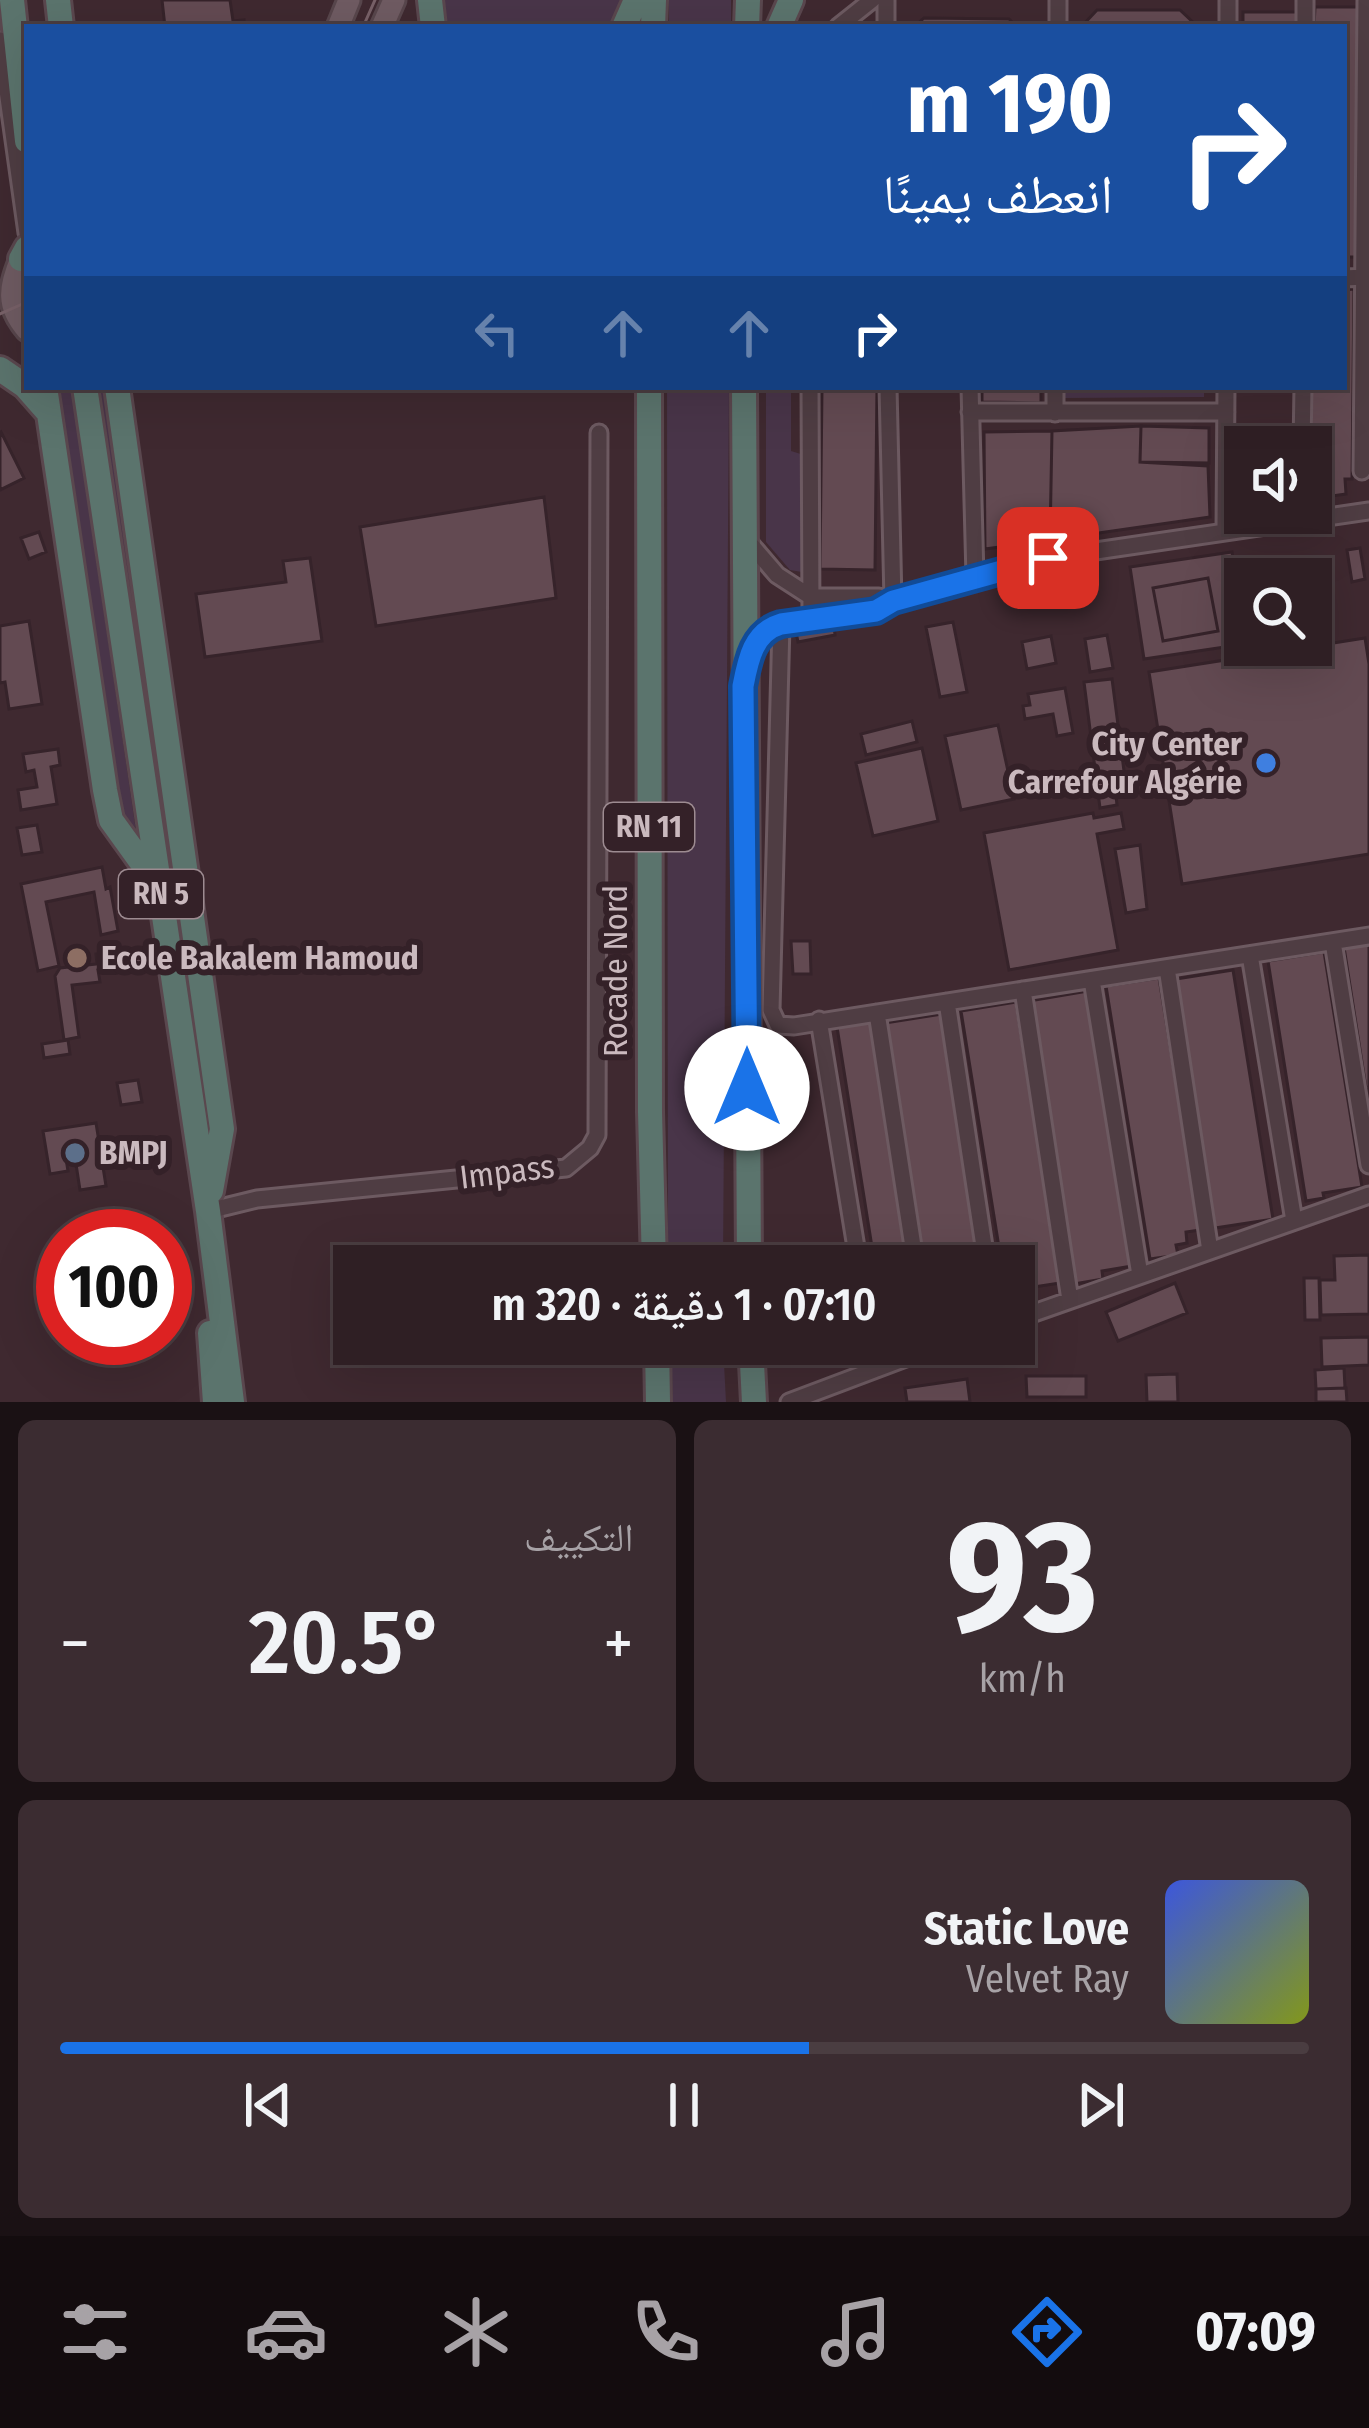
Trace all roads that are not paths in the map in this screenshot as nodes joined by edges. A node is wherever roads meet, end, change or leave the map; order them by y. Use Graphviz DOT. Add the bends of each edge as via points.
graph roads {
  1 [pos="20,0"];
  2 [pos="872,0"];
  3 [pos="1366,0"];
  4 [pos="842,24"];
  5 [pos="0,40"];
  6 [pos="14,151"];
  7 [pos="24,213"];
  8 [pos="18,262"];
  9 [pos="1365,277"];
  10 [pos="1347,278"];
  11 [pos="24,327"];
  12 [pos="28,390"];
  13 [pos="46,390"];
  14 [pos="81,390"];
  15 [pos="81,390"];
  16 [pos="121,390"];
  17 [pos="650,390"];
  18 [pos="744,390"];
  19 [pos="810,390"];
  20 [pos="888,390"];
  21 [pos="970,390"];
  22 [pos="1055,390"];
  23 [pos="1226,390"];
  24 [pos="1303,390"];
  25 [pos="970,412"];
  26 [pos="1055,412"];
  27 [pos="1226,412"];
  28 [pos="50,415"];
  29 [pos="1226,426"];
  30 [pos="1302,426"];
  31 [pos="599,433"];
  32 [pos="1362,471"];
  33 [pos="1369,511"];
  34 [pos="1332,516"];
  35 [pos="1224,530"];
  36 [pos="742,534"];
  37 [pos="975,577"];
  38 [pos="812,597"];
  39 [pos="893,601"];
  40 [pos="811,617"];
  41 [pos="781,624"];
  42 [pos="743,686"];
  43 [pos="147,870"];
  44 [pos="1369,936"];
  45 [pos="1333,942"];
  46 [pos="1250,955"];
  47 [pos="1166,968"];
  48 [pos="1092,980"];
  49 [pos="1023,990"];
  50 [pos="947,1002"];
  51 [pos="877,1013"];
  52 [pos="819,1020"];
  53 [pos="1369,1166"];
  54 [pos="1369,1195"];
  55 [pos="208,1211"];
  56 [pos="1294,1221"];
  57 [pos="653,1245"];
  58 [pos="749,1245"];
  59 [pos="856,1245"];
  60 [pos="913,1245"];
  61 [pos="984,1245"];
  62 [pos="1210,1251"];
  63 [pos="1140,1276"];
  64 [pos="1070,1300"];
  65 [pos="1035,1312"];
  66 [pos="657,1365"];
  67 [pos="753,1365"];
  68 [pos="875,1365"];
  69 [pos="886,1365"];
  70 [pos="876,1369"];
  71 [pos="214,1402"];
  72 [pos="232,1402"];
  73 [pos="658,1402"];
  74 [pos="754,1402"];
  75 [pos="789,1402"];
  1 -- 6 [label="highway"];
  2 -- 4 [label="street"];
  3 -- 9 [label="street"];
  5 -- 6 [label="street"];
  6 -- 7 [label="street"];
  8 -- 11 [label="main road" via="10,303"];
  9 -- 10 [label="street"];
  9 -- 32 [label="street"];
  12 -- 28 [label="highway"];
  13 -- 28 [label="highway, RN 5"];
  14 -- 43 [label="highway, RN 5"];
  15 -- 55 [label="highway, RN 5"];
  16 -- 55 [label="highway" via="120,429 222,1129"];
  17 -- 57 [label="highway, Rocade Nord / RN 11"];
  18 -- 36 [label="highway"];
  19 -- 38 [label="street"];
  20 -- 39 [label="street"];
  21 -- 25 [label="street"];
  22 -- 26 [label="street"];
  23 -- 27 [label="street"];
  24 -- 30 [label="street"];
  25 -- 26 [label="street"];
  25 -- 37 [label="street"];
  26 -- 27 [label="street"];
  27 -- 29 [label="street"];
  28 -- 43 [label="highway, RN 5" via="111,820"];
  31 -- 55 [label="street, Impass" via="597,1135 566,1168 257,1199"];
  33 -- 34 [label="street"];
  35 -- 37 [label="street"];
  36 -- 38 [label="street" via="777,574"];
  36 -- 42 [label="highway"];
  37 -- 39 [label="street"];
  38 -- 39 [label="street"];
  38 -- 40 [label="street"];
  39 -- 40 [label="street" via="876,611"];
  40 -- 41 [label="street"];
  41 -- 42 [label="street" via="759,638"];
  41 -- 52 [label="street" via="771,1010 778,1025"];
  42 -- 58 [label="highway"];
  43 -- 71 [label="highway, RN 5" via="207,1295"];
  44 -- 45 [label="street"];
  45 -- 46 [label="street"];
  45 -- 53 [label="street"];
  46 -- 47 [label="street"];
  46 -- 56 [label="street"];
  47 -- 48 [label="street"];
  47 -- 62 [label="street"];
  48 -- 49 [label="street"];
  48 -- 63 [label="street"];
  49 -- 50 [label="street"];
  49 -- 64 [label="street"];
  50 -- 51 [label="street"];
  50 -- 61 [label="street"];
  51 -- 52 [label="street"];
  51 -- 60 [label="street"];
  52 -- 59 [label="street"];
  54 -- 56 [label="street"];
  55 -- 72 [label="highway, RN 5"];
  56 -- 62 [label="street"];
  62 -- 63 [label="street"];
  63 -- 64 [label="street"];
  64 -- 65 [label="street"];
  66 -- 73 [label="highway"];
  67 -- 74 [label="highway"];
  68 -- 70 [label="street"];
  69 -- 70 [label="street"];
  70 -- 75 [label="street"];
}
